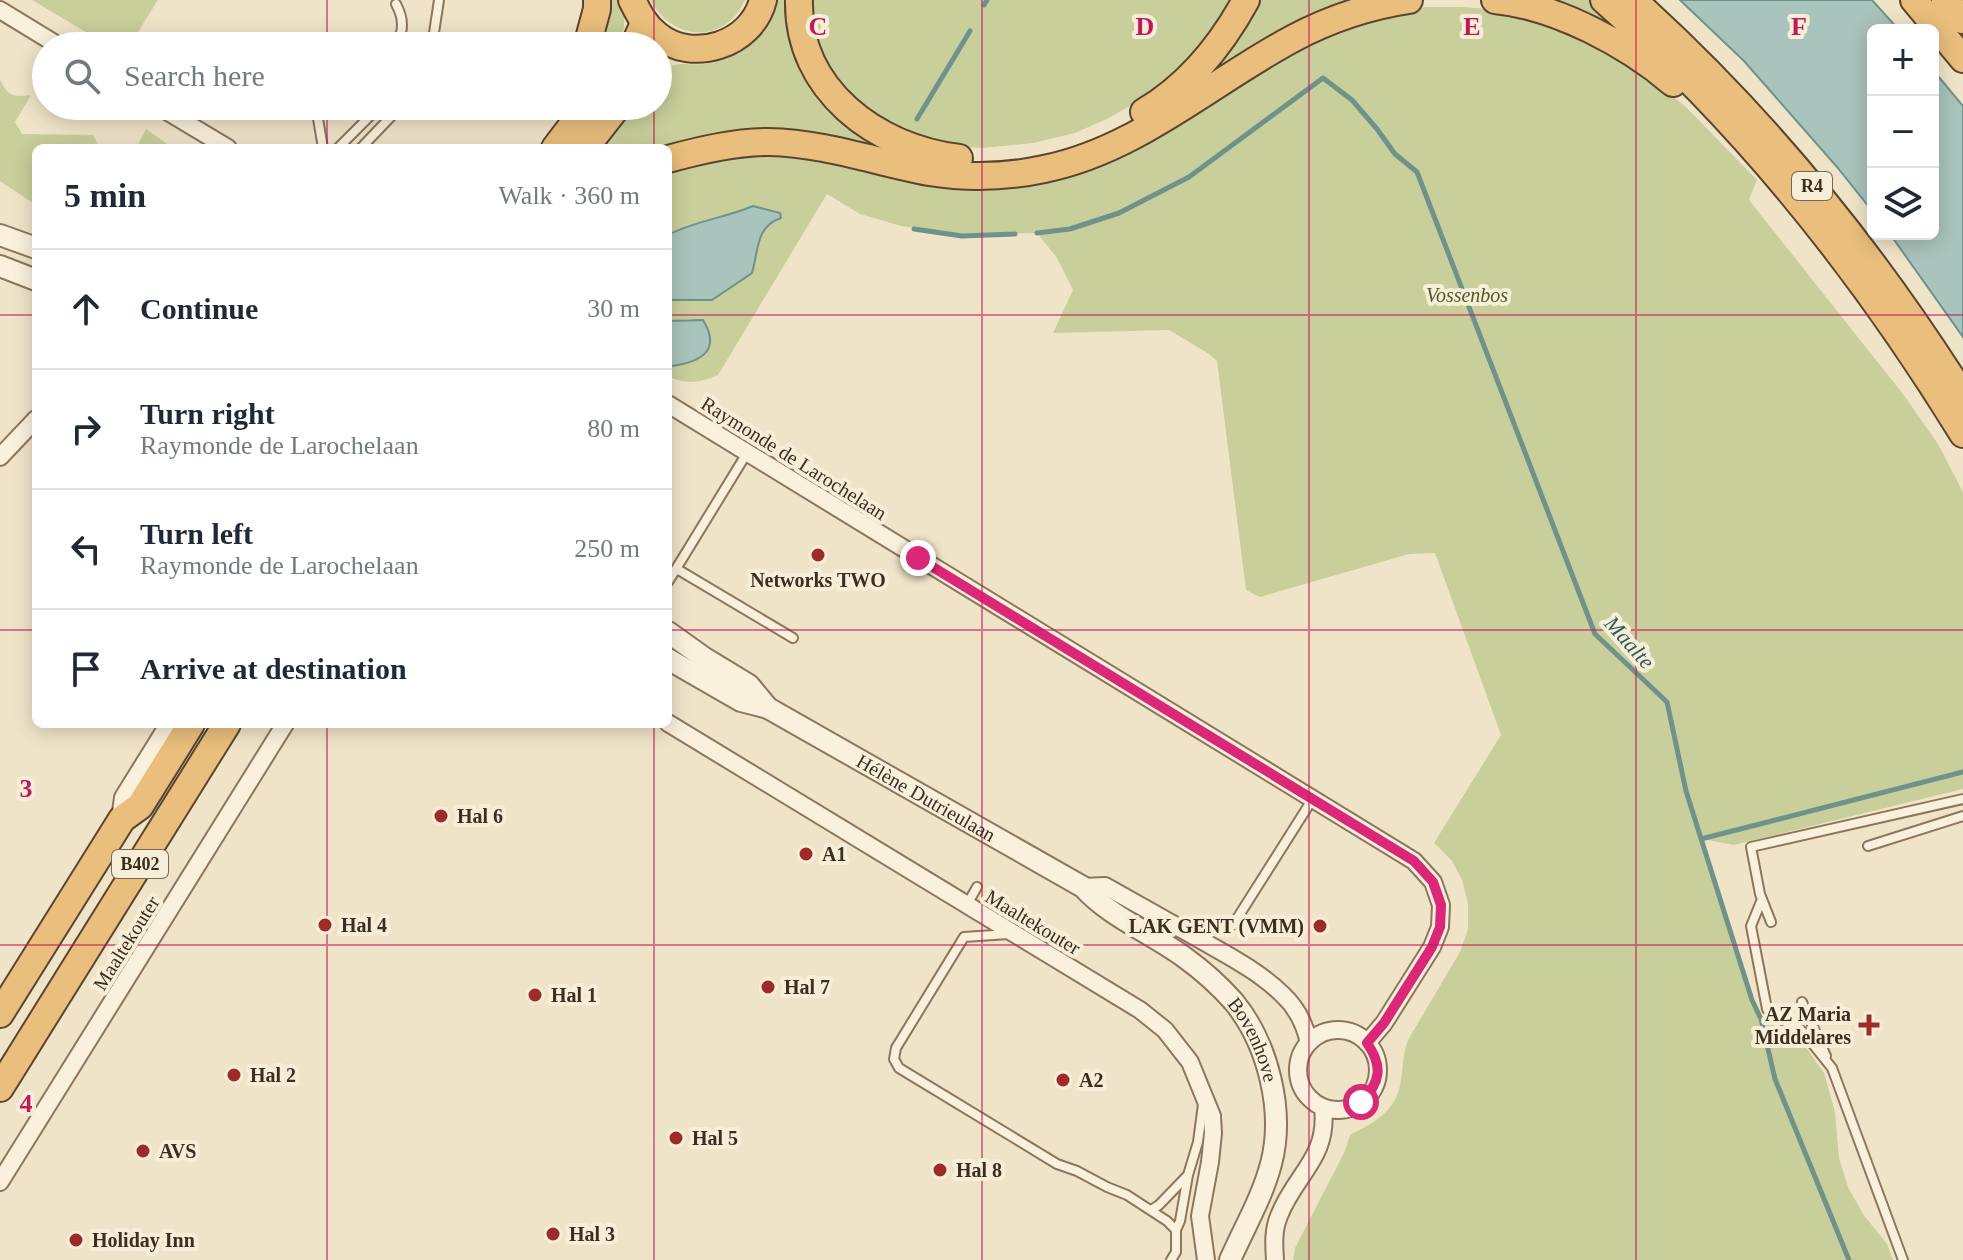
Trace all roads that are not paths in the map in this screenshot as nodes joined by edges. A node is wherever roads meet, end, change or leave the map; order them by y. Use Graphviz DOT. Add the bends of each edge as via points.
graph roads {
  1 [pos="439,0"];
  2 [pos="597,0"];
  3 [pos="763,0"];
  4 [pos="799,0"];
  5 [pos="1246,0"];
  6 [pos="1409,0"];
  7 [pos="1495,0"];
  8 [pos="1604,0"];
  9 [pos="1633,0"];
  10 [pos="1914,0"];
  11 [pos="1945,0"];
  12 [pos="396,4"];
  13 [pos="0,10"];
  14 [pos="1963,20"];
  15 [pos="36,32"];
  16 [pos="401,32"];
  17 [pos="434,32"];
  18 [pos="591,32"];
  19 [pos="672,54"];
  20 [pos="1963,59"];
  21 [pos="181,120"];
  22 [pos="317,120"];
  23 [pos="366,120"];
  24 [pos="388,120"];
  25 [pos="558,120"];
  26 [pos="576,120"];
  27 [pos="607,120"];
  28 [pos="221,144"];
  29 [pos="322,144"];
  30 [pos="342,144"];
  31 [pos="365,144"];
  32 [pos="543,144"];
  33 [pos="558,144"];
  34 [pos="588,144"];
  35 [pos="672,158"];
  36 [pos="1782,181"];
  37 [pos="0,235"];
  38 [pos="32,247"];
  39 [pos="0,266"];
  40 [pos="32,281"];
  41 [pos="1963,396"];
  42 [pos="672,406"];
  43 [pos="32,423"];
  44 [pos="1963,434"];
  45 [pos="747,452"];
  46 [pos="0,457"];
  47 [pos="677,569"];
  48 [pos="672,576"];
  49 [pos="672,635"];
  50 [pos="793,638"];
  51 [pos="672,661"];
  52 [pos="768,708"];
  53 [pos="672,725"];
  54 [pos="169,728"];
  55 [pos="189,728"];
  56 [pos="225,728"];
  57 [pos="283,728"];
  58 [pos="1963,799"];
  59 [pos="1312,800"];
  60 [pos="1963,816"];
  61 [pos="122,819"];
  62 [pos="1868,846"];
  63 [pos="977,887"];
  64 [pos="1083,887"];
  65 [pos="1762,899"];
  66 [pos="969,901"];
  67 [pos="1771,922"];
  68 [pos="1233,925"];
  69 [pos="1014,934"];
  70 [pos="1802,1002"];
  71 [pos="0,1014"];
  72 [pos="1309,1043"];
  73 [pos="1367,1043"];
  74 [pos="1832,1068"];
  75 [pos="0,1088"];
  76 [pos="1204,1099"];
  77 [pos="1323,1107"];
  78 [pos="1188,1175"];
  79 [pos="0,1182"];
  80 [pos="1151,1210"];
  81 [pos="1176,1230"];
  82 [pos="1171,1260"];
  83 [pos="1206,1260"];
  84 [pos="1230,1260"];
  85 [pos="1275,1260"];
  86 [pos="1903,1260"];
  1 -- 17 [label="lane"];
  2 -- 18 [label="highway"];
  3 -- 19 [label="highway" via="747,29 727,43"];
  4 -- 5 [label="highway" via="805,44 815,68 854,117 908,147 951,157 998,159 1074,145 1148,109 1176,90 1205,59"];
  6 -- 35 [label="highway" via="1336,19 1294,38 1124,141 1044,170 1000,175 931,172 825,148 769,142"];
  7 -- 36 [label="highway" via="1540,10 1621,46 1694,101 1764,173"];
  8 -- 36 [label="highway" via="1685,75"];
  9 -- 41 [label="highway, R4" via="1732,96 1810,184 1924,334"];
  10 -- 20 [label="highway"];
  11 -- 14 [label="highway"];
  12 -- 16 [label="lane"];
  13 -- 15 [label="street"];
  21 -- 28 [label="street"];
  22 -- 29 [label="lane"];
  23 -- 30 [label="lane"];
  24 -- 31 [label="lane"];
  25 -- 32 [label="highway"];
  26 -- 33 [label="highway"];
  27 -- 34 [label="highway"];
  36 -- 44 [label="highway" via="1884,312"];
  37 -- 38 [label="street"];
  39 -- 40 [label="street"];
  42 -- 45 [label="street, Raymonde de Larochelaan"];
  43 -- 46 [label="street"];
  45 -- 47 [label="lane"];
  45 -- 59 [label="street, Raymonde de Larochelaan"];
  47 -- 48 [label="lane"];
  47 -- 50 [label="lane"];
  49 -- 52 [label="street, Hélène Dutrieulaan" via="749,685"];
  51 -- 52 [label="street, Hélène Dutrieulaan" via="741,701"];
  52 -- 64 [label="street, Hélène Dutrieulaan"];
  53 -- 69 [label="street, Maaltekouter"];
  54 -- 61 [label="street" via="125,798"];
  55 -- 61 [label="highway, B402" via="140,806"];
  56 -- 75 [label="highway, B402"];
  57 -- 79 [label="street, Maaltekouter"];
  58 -- 65 [label="lane" via="1751,847"];
  59 -- 68 [label="lane"];
  59 -- 73 [label="street, Raymonde de Larochelaan" via="1414,861 1433,882 1441,905 1432,947"];
  60 -- 62 [label="lane"];
  61 -- 71 [label="highway, B402"];
  63 -- 66 [label="lane"];
  64 -- 72 [label="street" via="1105,886 1259,976 1297,1011"];
  64 -- 84 [label="street, Bovenhove" via="1097,903 1214,981 1235,1004 1260,1048 1276,1121 1272,1163"];
  65 -- 67 [label="lane"];
  65 -- 74 [label="lane" via="1751,926 1767,1009 1803,1032"];
  69 -- 76 [label="street, Maaltekouter" via="1165,1030 1190,1062"];
  69 -- 80 [label="lane" via="964,937 894,1059 899,1068 1057,1164"];
  70 -- 74 [label="lane"];
  72 -- 73 [label="street" via="1331,1031 1345,1031"];
  72 -- 77 [label="street" via="1298,1066 1299,1078 1312,1100"];
  73 -- 77 [label="street" via="1378,1067 1371,1093 1349,1108"];
  74 -- 86 [label="lane"];
  76 -- 78 [label="lane"];
  76 -- 83 [label="street, Maaltekouter" via="1213,1133 1200,1216"];
  77 -- 85 [label="street" via="1314,1159 1278,1217"];
  78 -- 80 [label="lane"];
  78 -- 81 [label="lane"];
  80 -- 81 [label="lane"];
  81 -- 82 [label="lane"];
}
